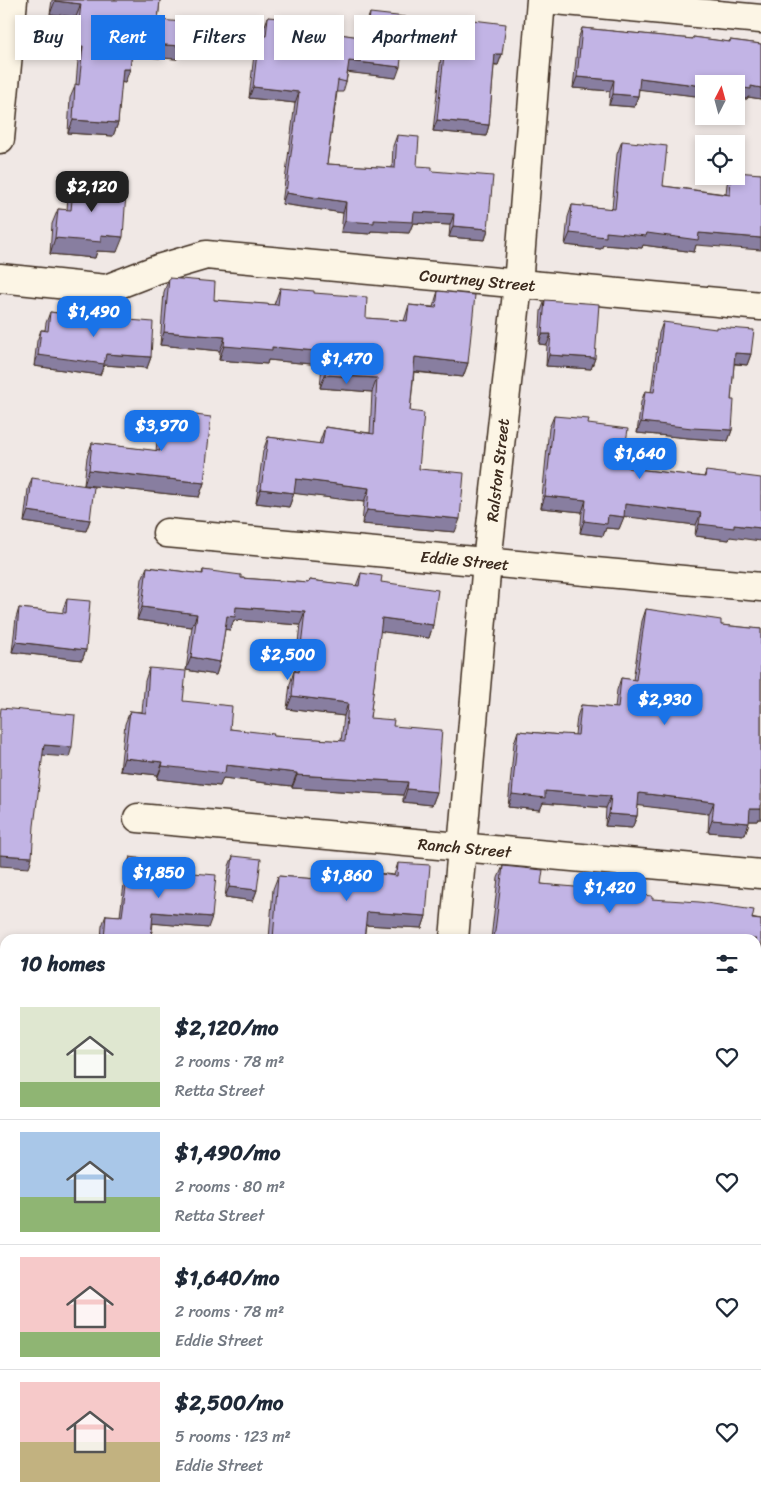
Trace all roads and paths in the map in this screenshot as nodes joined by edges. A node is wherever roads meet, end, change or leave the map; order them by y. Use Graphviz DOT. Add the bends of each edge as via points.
graph roads {
  1 [pos="13,0"];
  2 [pos="541,0"];
  3 [pos="555,0"];
  4 [pos="761,19"];
  5 [pos="0,139"];
  6 [pos="0,278"];
  7 [pos="518,284"];
  8 [pos="761,306"];
  9 [pos="167,533"];
  10 [pos="486,562"];
  11 [pos="761,588"];
  12 [pos="138,818"];
  13 [pos="462,847"];
  14 [pos="761,874"];
  15 [pos="454,934"];
  1 -- 5 [label="street"];
  2 -- 7 [label="street, Ralston Street"];
  3 -- 4 [label="street"];
  6 -- 7 [label="street, Courtney Street" via="106,289 206,255"];
  7 -- 8 [label="street, Courtney Street"];
  7 -- 10 [label="street, Ralston Street"];
  9 -- 10 [label="street, Eddie Street"];
  10 -- 11 [label="street, Eddie Street"];
  10 -- 13 [label="street, Ralston Street"];
  12 -- 13 [label="street, Ranch Street"];
  13 -- 14 [label="street, Ranch Street"];
  13 -- 15 [label="street, Ralston Street"];
}
